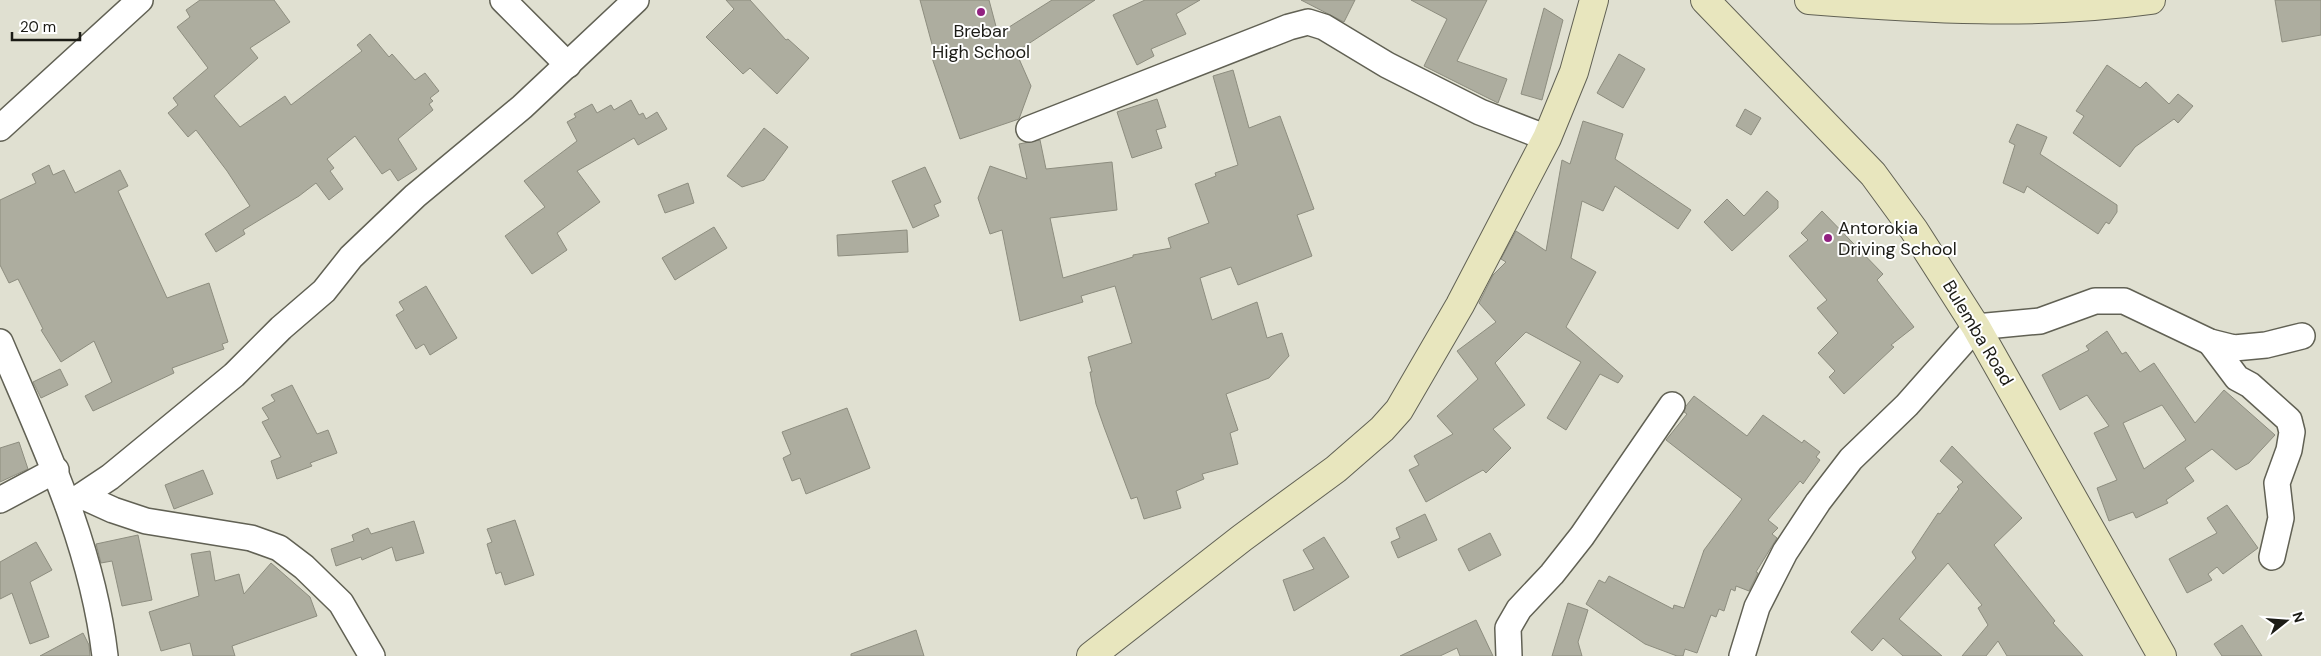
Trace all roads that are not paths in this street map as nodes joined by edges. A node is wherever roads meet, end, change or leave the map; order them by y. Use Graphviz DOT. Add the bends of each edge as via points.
graph roads {
  1 [pos="140,0"];
  2 [pos="503,0"];
  3 [pos="636,0"];
  4 [pos="1596,0"];
  5 [pos="1705,0"];
  6 [pos="1809,0"];
  7 [pos="2151,0"];
  8 [pos="568,65"];
  9 [pos="0,128"];
  10 [pos="1029,128"];
  11 [pos="1547,138"];
  12 [pos="1976,327"];
  13 [pos="2302,336"];
  14 [pos="0,342"];
  15 [pos="2210,342"];
  16 [pos="1672,405"];
  17 [pos="56,470"];
  18 [pos="0,500"];
  19 [pos="75,500"];
  20 [pos="2272,557"];
  21 [pos="1099,653"];
  22 [pos="105,656"];
  23 [pos="372,656"];
  24 [pos="1509,656"];
  25 [pos="1742,656"];
  26 [pos="2162,656"];
  1 -- 9 [label="street"];
  2 -- 8 [label="street"];
  3 -- 8 [label="street"];
  4 -- 11 [label="street" via="1574,72"];
  5 -- 12 [label="street, Bulemba Road" via="1873,174 1914,230"];
  6 -- 7 [label="street" via="1896,7 2005,10"];
  8 -- 19 [label="street" via="522,108 415,196 351,257 324,291 234,375 110,477"];
  10 -- 11 [label="street" via="1308,22 1324,27 1387,65 1480,112"];
  11 -- 21 [label="street" via="1460,305 1393,416 1336,469"];
  12 -- 15 [label="street" via="2040,321 2094,301 2124,301"];
  12 -- 25 [label="street" via="1907,405 1851,459 1818,502 1785,552 1757,607"];
  12 -- 26 [label="street, Bulemba Road"];
  13 -- 15 [label="street" via="2266,345 2234,348"];
  14 -- 17 [label="street"];
  15 -- 20 [label="street" via="2237,378 2256,390 2289,420 2292,432 2277,483 2281,518"];
  16 -- 24 [label="street" via="1582,536 1519,609 1508,628"];
  17 -- 18 [label="street"];
  17 -- 19 [label="street"];
  19 -- 22 [label="street"];
  19 -- 23 [label="street" via="146,522 251,538 279,548 304,567 340,603"];
}
